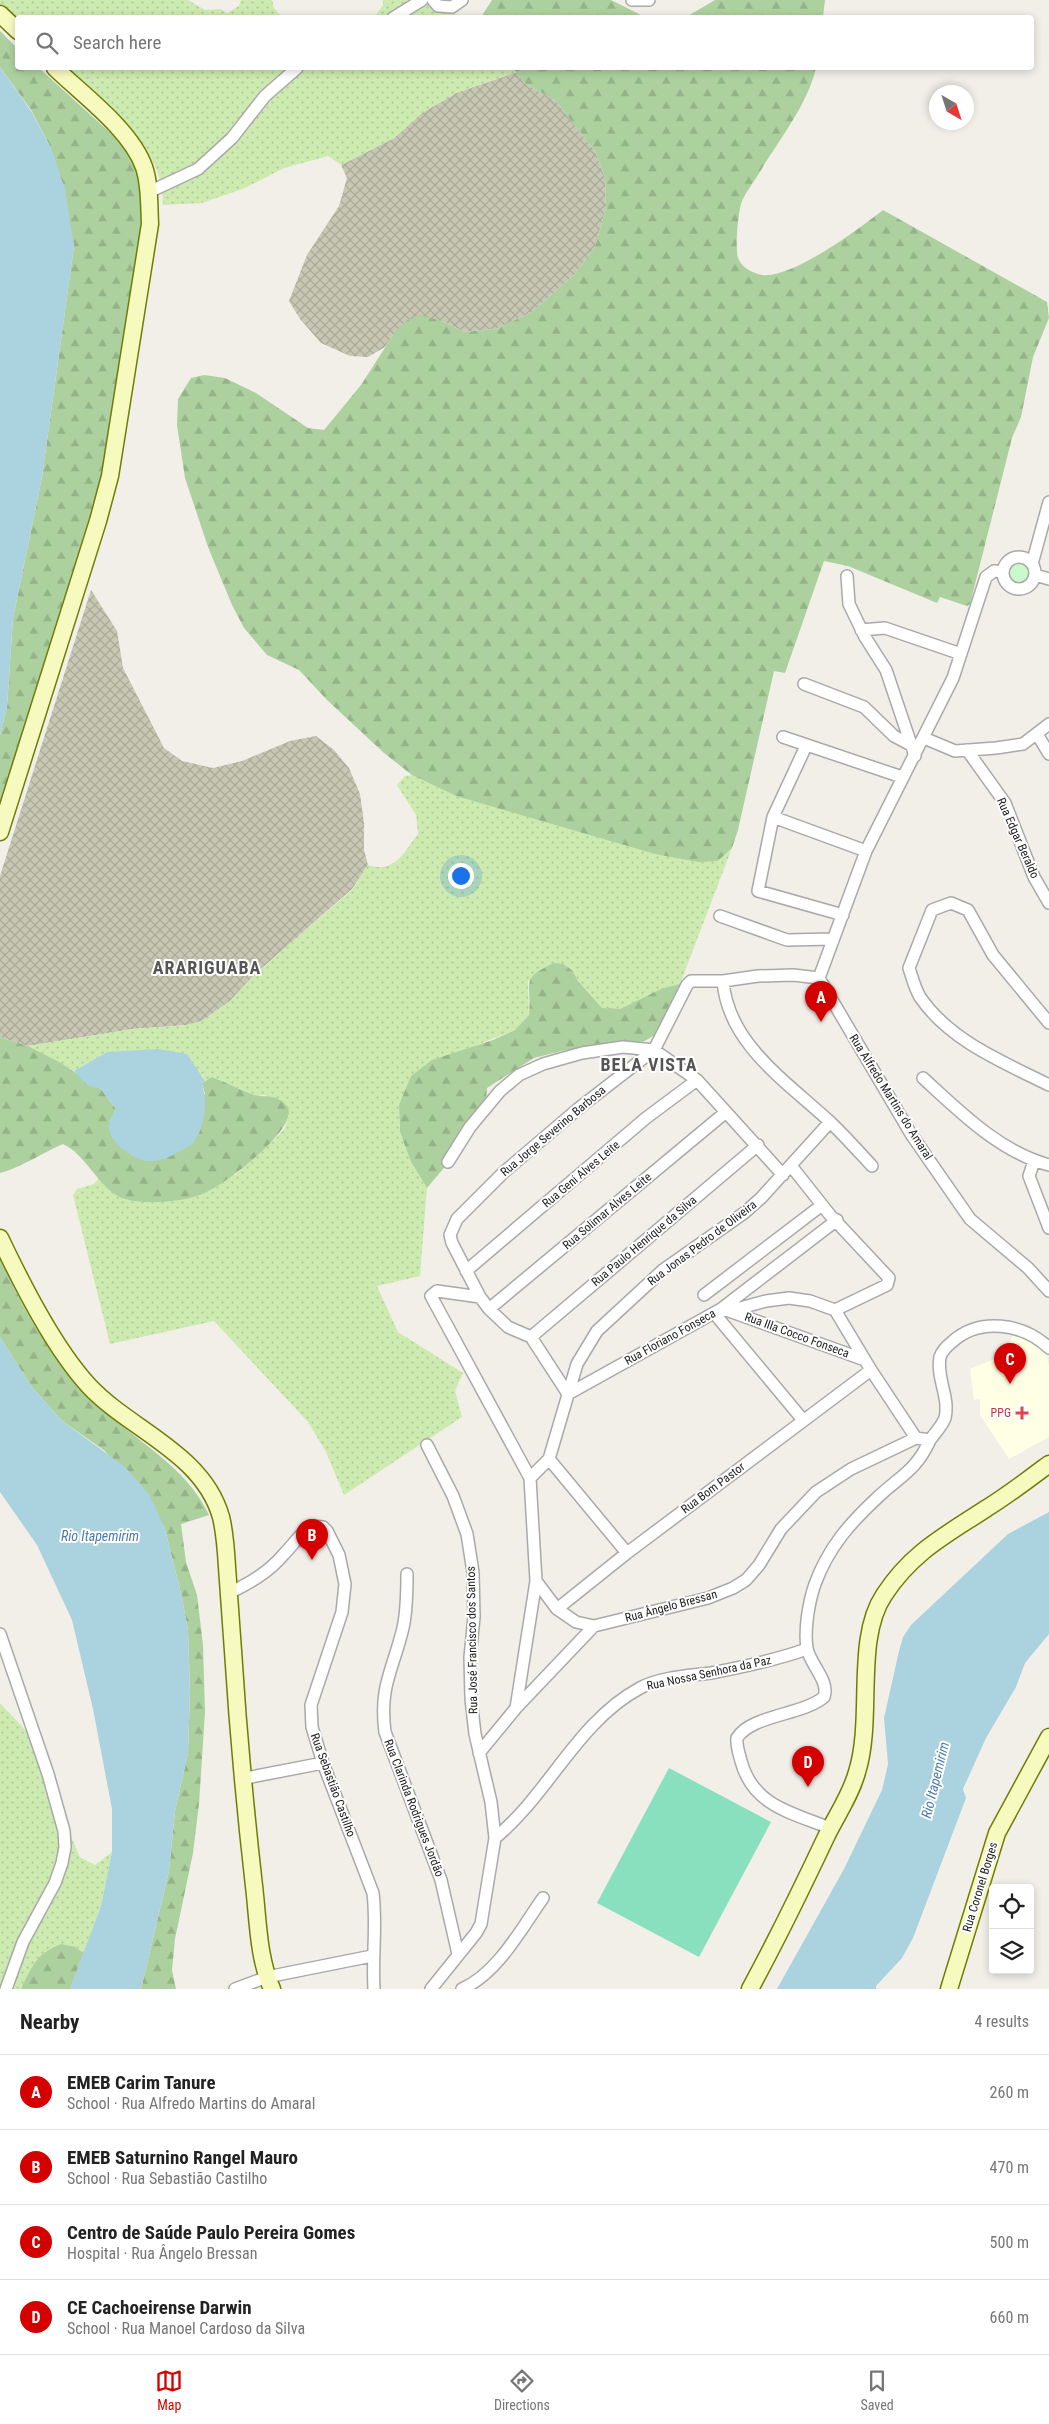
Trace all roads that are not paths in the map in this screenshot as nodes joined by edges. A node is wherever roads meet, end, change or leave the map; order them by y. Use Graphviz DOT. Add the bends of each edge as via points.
graph roads {
  1 [pos="422,0"];
  2 [pos="433,0"];
  3 [pos="462,0"];
  4 [pos="632,0"];
  5 [pos="649,0"];
  6 [pos="0,14"];
  7 [pos="398,15"];
  8 [pos="15,28"];
  9 [pos="57,70"];
  10 [pos="295,70"];
  11 [pos="149,192"];
  12 [pos="1049,502"];
  13 [pos="1034,570"];
  14 [pos="1003,572"];
  15 [pos="847,576"];
  16 [pos="1049,579"];
  17 [pos="861,630"];
  18 [pos="961,654"];
  19 [pos="804,684"];
  20 [pos="1049,724"];
  21 [pos="1037,734"];
  22 [pos="783,737"];
  23 [pos="924,738"];
  24 [pos="806,746"];
  25 [pos="967,750"];
  26 [pos="913,751"];
  27 [pos="1049,754"];
  28 [pos="902,777"];
  29 [pos="773,817"];
  30 [pos="0,832"];
  31 [pos="866,851"];
  32 [pos="1049,903"];
  33 [pos="720,916"];
  34 [pos="843,916"];
  35 [pos="833,939"];
  36 [pos="819,978"];
  37 [pos="723,981"];
  38 [pos="1049,1023"];
  39 [pos="654,1050"];
  40 [pos="923,1078"];
  41 [pos="697,1080"];
  42 [pos="1049,1085"];
  43 [pos="726,1112"];
  44 [pos="830,1122"];
  45 [pos="758,1145"];
  46 [pos="1034,1161"];
  47 [pos="448,1162"];
  48 [pos="1049,1165"];
  49 [pos="792,1166"];
  50 [pos="872,1166"];
  51 [pos="783,1176"];
  52 [pos="822,1205"];
  53 [pos="837,1220"];
  54 [pos="1049,1228"];
  55 [pos="0,1238"];
  56 [pos="466,1271"];
  57 [pos="1049,1291"];
  58 [pos="704,1295"];
  59 [pos="480,1297"];
  60 [pos="489,1310"];
  61 [pos="836,1310"];
  62 [pos="721,1311"];
  63 [pos="531,1337"];
  64 [pos="1049,1348"];
  65 [pos="868,1365"];
  66 [pos="568,1394"];
  67 [pos="803,1420"];
  68 [pos="916,1438"];
  69 [pos="930,1440"];
  70 [pos="427,1445"];
  71 [pos="549,1459"];
  72 [pos="1049,1464"];
  73 [pos="530,1478"];
  74 [pos="627,1553"];
  75 [pos="407,1574"];
  76 [pos="536,1581"];
  77 [pos="229,1593"];
  78 [pos="557,1609"];
  79 [pos="594,1626"];
  80 [pos="0,1634"];
  81 [pos="807,1649"];
  82 [pos="516,1708"];
  83 [pos="1049,1737"];
  84 [pos="479,1752"];
  85 [pos="323,1763"];
  86 [pos="241,1779"];
  87 [pos="830,1828"];
  88 [pos="496,1838"];
  89 [pos="543,1898"];
  90 [pos="458,1954"];
  91 [pos="372,1956"];
  92 [pos="269,1983"];
  93 [pos="6,1989"];
  94 [pos="235,1989"];
  95 [pos="374,1989"];
  96 [pos="431,1989"];
  97 [pos="462,1989"];
  98 [pos="750,1989"];
  99 [pos="949,1989"];
  1 -- 7 [label="street"];
  2 -- 3 [label="street" via="438,6 452,7"];
  4 -- 5 [label="street"];
  6 -- 8 [label="street"];
  9 -- 11 [label="street" via="132,144 144,167"];
  10 -- 11 [label="street" via="265,96 232,138 198,169"];
  11 -- 30 [label="street" via="150,224 110,476"];
  12 -- 13 [label="street"];
  13 -- 14 [label="street" via="1025,558 1014,558 1008,561"];
  13 -- 14 [label="street" via="1030,585 1019,590 1006,584"];
  13 -- 16 [label="street"];
  14 -- 18 [label="street" via="994,571 986,577"];
  15 -- 17 [label="street" via="849,604"];
  17 -- 18 [label="street" via="885,628"];
  17 -- 26 [label="street" via="886,670"];
  18 -- 23 [label="street" via="954,678"];
  19 -- 26 [label="street" via="864,707"];
  20 -- 21 [label="street"];
  21 -- 25 [label="street" via="1023,744"];
  21 -- 27 [label="street"];
  22 -- 24 [label="street"];
  23 -- 25 [label="street" via="955,751"];
  23 -- 26 [label="street"];
  24 -- 28 [label="street"];
  24 -- 29 [label="street"];
  25 -- 32 [label="street, Rua Edgar Beraldo" via="1005,803 1034,877"];
  26 -- 28 [label="street"];
  28 -- 31 [label="street"];
  29 -- 31 [label="street"];
  29 -- 34 [label="street" via="758,892"];
  31 -- 34 [label="street"];
  33 -- 35 [label="street" via="787,940"];
  34 -- 35 [label="street"];
  35 -- 36 [label="street"];
  36 -- 37 [label="street, Rua Jorge Severino Barbosa" via="758,976"];
  36 -- 57 [label="street, Rua Alfredo Martins do Amaral" via="911,1134 970,1220 1028,1268"];
  37 -- 39 [label="street, Rua Jorge Severino Barbosa" via="691,981"];
  37 -- 44 [label="street" via="724,998 745,1037 768,1068"];
  38 -- 42 [label="street" via="993,955 968,910 951,903 932,910 909,968 919,996 941,1022 977,1049"];
  39 -- 41 [label="street"];
  39 -- 47 [label="street" via="623,1047 582,1053 519,1075 500,1091 470,1127"];
  39 -- 56 [label="street, Rua Jorge Severino Barbosa" via="504,1172 457,1219 450,1235"];
  40 -- 46 [label="street" via="971,1122"];
  41 -- 43 [label="street"];
  41 -- 56 [label="street, Rua Geni Alves Leite" via="646,1118"];
  43 -- 45 [label="street"];
  43 -- 60 [label="street, Rua Solimar Alves Leite"];
  44 -- 49 [label="street, Rua Jonas Pedro de Oliveira"];
  44 -- 50 [label="street"];
  45 -- 51 [label="street"];
  45 -- 63 [label="street, Rua Paulo Henrique da Silva"];
  46 -- 48 [label="street"];
  46 -- 54 [label="street" via="1029,1176"];
  49 -- 51 [label="street, Rua Jonas Pedro de Oliveira"];
  49 -- 52 [label="street"];
  51 -- 66 [label="street, Rua Jonas Pedro de Oliveira" via="744,1213 663,1270 597,1331 577,1364"];
  52 -- 53 [label="street"];
  52 -- 58 [label="street"];
  53 -- 61 [label="street" via="889,1281"];
  53 -- 62 [label="street"];
  55 -- 77 [label="street" via="39,1312 71,1364 89,1386 176,1454 214,1498 224,1532"];
  56 -- 59 [label="street"];
  59 -- 60 [label="street"];
  59 -- 73 [label="street" via="436,1291 431,1296"];
  60 -- 63 [label="street" via="508,1327"];
  61 -- 62 [label="street, Rua Floriano Fonseca" via="789,1298"];
  61 -- 65 [label="street"];
  62 -- 65 [label="street, Rua Illa Cocco Fonseca"];
  62 -- 66 [label="street, Rua Floriano Fonseca"];
  62 -- 67 [label="street"];
  63 -- 66 [label="street"];
  64 -- 69 [label="street" via="1016,1328 996,1325 978,1326 959,1335 940,1356 947,1405 944,1420"];
  65 -- 67 [label="street, Rua Bom Pastor"];
  65 -- 68 [label="street"];
  66 -- 71 [label="street, Rua Jonas Pedro de Oliveira"];
  67 -- 74 [label="street, Rua Bom Pastor"];
  68 -- 69 [label="street"];
  68 -- 79 [label="street, Rua Ângelo Bressan" via="851,1469 816,1492 781,1529 759,1565 746,1580 733,1588 708,1598"];
  69 -- 81 [label="street" via="912,1470 846,1528 827,1556 814,1586 807,1625"];
  70 -- 84 [label="street, Rua José Francisco dos Santos" via="453,1496 470,1553 474,1617 470,1657 471,1700"];
  71 -- 73 [label="street"];
  71 -- 74 [label="street"];
  72 -- 87 [label="street" via="929,1546 904,1568 883,1597 872,1626 868,1650 866,1724 859,1766"];
  73 -- 76 [label="street"];
  74 -- 78 [label="street, Rua Bom Pastor"];
  75 -- 90 [label="street, Rua Clarinda Rodrigues Jordão" via="403,1627 384,1692 385,1732 441,1880"];
  76 -- 78 [label="street"];
  76 -- 82 [label="street"];
  77 -- 85 [label="street, Rua Sebastião Castilho" via="250,1584 267,1571 306,1530 317,1525 327,1531 339,1555 345,1584 342,1612 311,1705 312,1727"];
  77 -- 86 [label="street"];
  78 -- 79 [label="street" via="576,1622"];
  79 -- 82 [label="street"];
  80 -- 93 [label="street" via="48,1774 65,1846 55,1883 23,1942"];
  81 -- 87 [label="street" via="826,1688 824,1697 759,1722 742,1731 736,1741 744,1772 758,1795 777,1807"];
  81 -- 88 [label="street, Rua Nossa Senhora da Paz" via="743,1667 664,1680 642,1687 620,1700 565,1756 519,1817"];
  82 -- 84 [label="street"];
  83 -- 99 [label="street, Rua Coronel Borges" via="997,1833"];
  84 -- 88 [label="street, Rua José Francisco dos Santos"];
  85 -- 86 [label="street"];
  85 -- 91 [label="street, Rua Sebastião Castilho" via="373,1893 376,1914"];
  86 -- 92 [label="street"];
  87 -- 98 [label="street"];
  88 -- 90 [label="street, Rua José Francisco dos Santos" via="484,1914 476,1933"];
  89 -- 97 [label="street" via="498,1961 482,1977"];
  90 -- 96 [label="street, Rua José Francisco dos Santos"];
  91 -- 92 [label="street"];
  91 -- 95 [label="street, Rua Sebastião Castilho"];
  92 -- 94 [label="street"];
}
